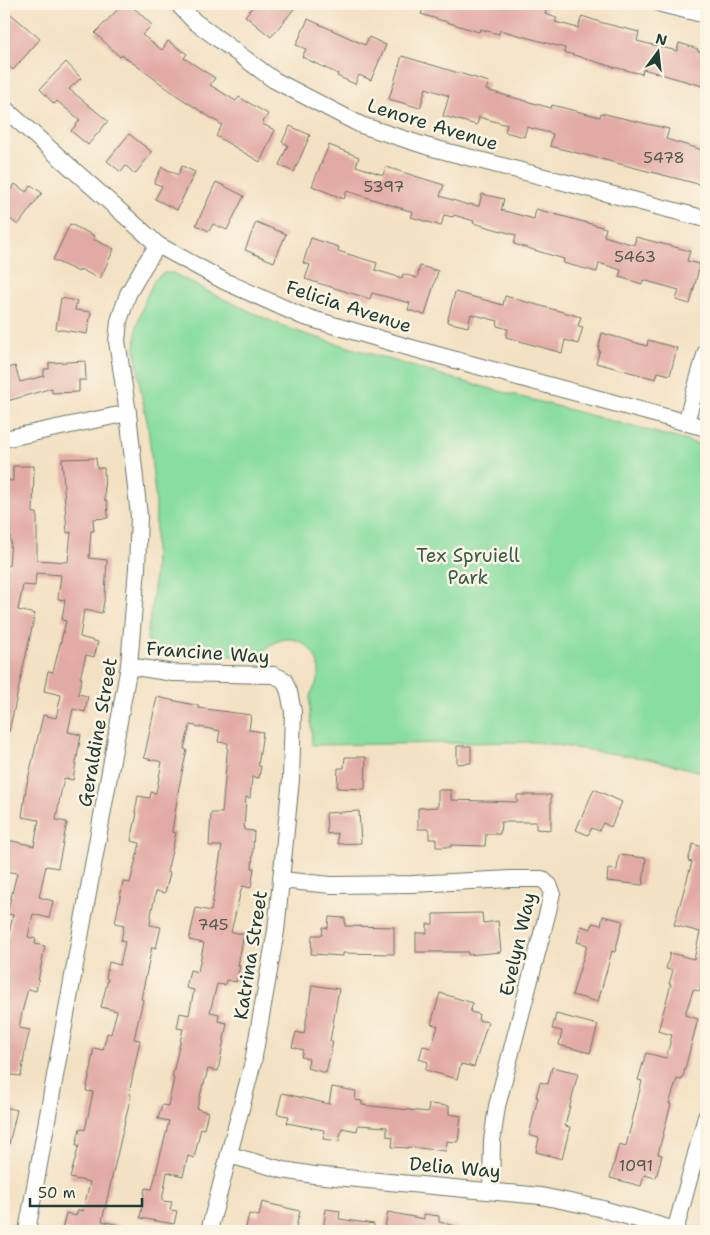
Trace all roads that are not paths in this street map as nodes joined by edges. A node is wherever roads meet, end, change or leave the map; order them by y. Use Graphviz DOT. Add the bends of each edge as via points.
graph roads {
  1 [pos="178,4"];
  2 [pos="661,4"];
  3 [pos="706,15"];
  4 [pos="4,108"];
  5 [pos="706,220"];
  6 [pos="158,245"];
  7 [pos="706,352"];
  8 [pos="128,413"];
  9 [pos="686,422"];
  10 [pos="706,428"];
  11 [pos="4,439"];
  12 [pos="130,666"];
  13 [pos="284,680"];
  14 [pos="281,880"];
  15 [pos="706,1117"];
  16 [pos="229,1155"];
  17 [pos="491,1190"];
  18 [pos="675,1230"];
  19 [pos="27,1231"];
  20 [pos="209,1231"];
  1 -- 5 [label="street, Lenore Avenue" via="194,21 274,80 361,125 429,147"];
  2 -- 3 [label="street"];
  4 -- 6 [label="street, Felicia Avenue"];
  6 -- 8 [label="street, Geraldine Street" via="128,294 116,341"];
  6 -- 9 [label="street, Felicia Avenue" via="224,281 302,316"];
  7 -- 9 [label="street"];
  8 -- 11 [label="street"];
  8 -- 12 [label="street, Geraldine Street" via="139,516"];
  9 -- 10 [label="street, Felicia Avenue"];
  12 -- 13 [label="street, Francine Way" via="173,673 274,676"];
  12 -- 19 [label="street, Geraldine Street"];
  13 -- 14 [label="street, Katrina Street" via="293,712 291,779"];
  14 -- 16 [label="street, Katrina Street" via="276,931 253,1062"];
  14 -- 17 [label="street, Evelyn Way" via="331,885 542,879 549,885 552,892 548,911 497,1106"];
  15 -- 18 [label="street"];
  16 -- 17 [label="street, Delia Way" via="314,1175"];
  16 -- 20 [label="street, Katrina Street"];
  17 -- 18 [label="street, Delia Way" via="599,1208"];
}
